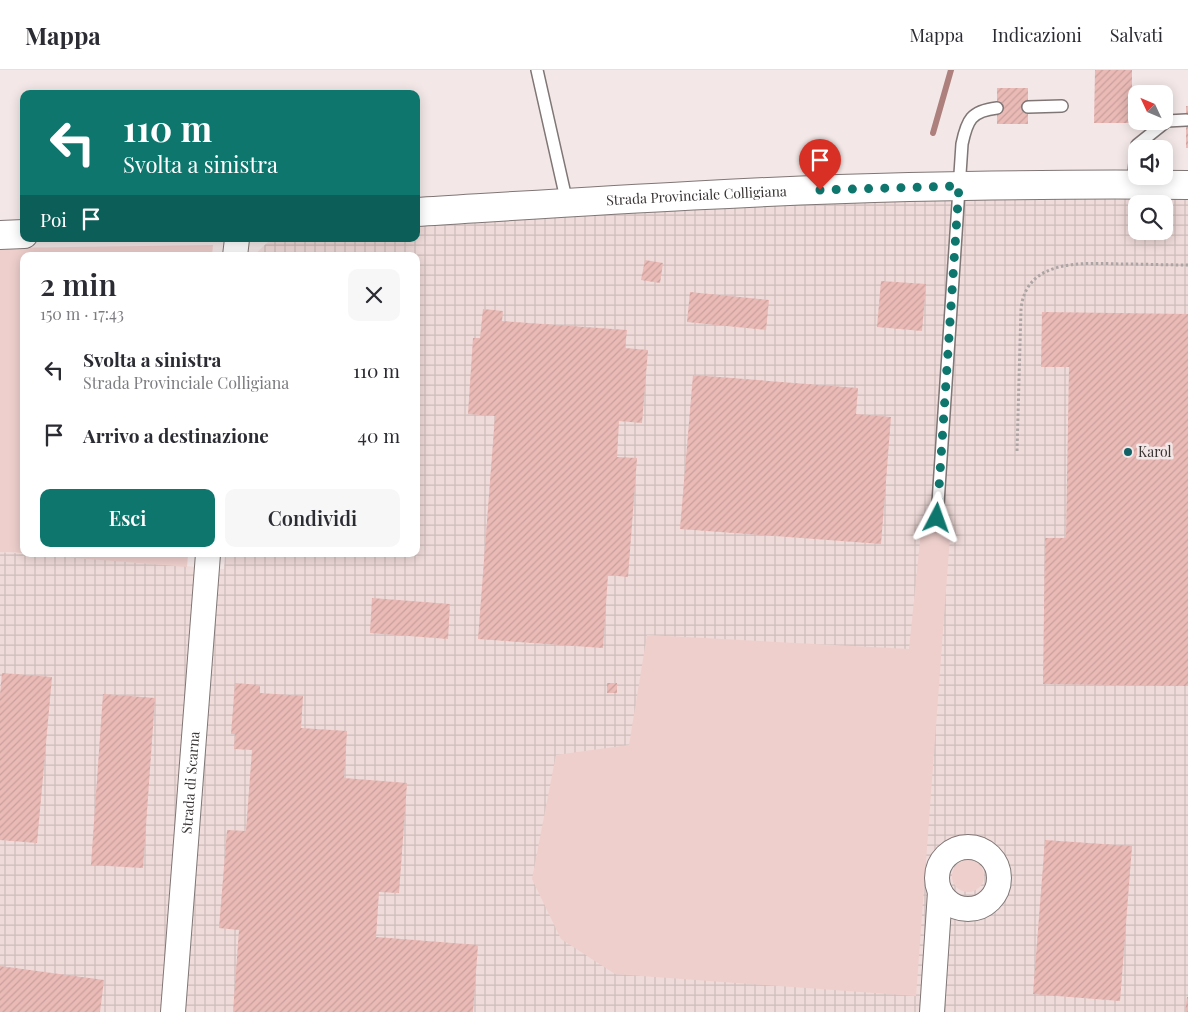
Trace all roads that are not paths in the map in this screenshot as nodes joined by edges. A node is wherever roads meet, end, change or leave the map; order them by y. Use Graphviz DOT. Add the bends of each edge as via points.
graph roads {
  1 [pos="537,70"];
  2 [pos="1062,106"];
  3 [pos="1028,107"];
  4 [pos="997,108"];
  5 [pos="1186,120"];
  6 [pos="1144,140"];
  7 [pos="1133,185"];
  8 [pos="1173,185"];
  9 [pos="1188,185"];
  10 [pos="959,186"];
  11 [pos="567,202"];
  12 [pos="420,212"];
  13 [pos="20,234"];
  14 [pos="0,235"];
  15 [pos="937,518"];
  16 [pos="208,557"];
  17 [pos="940,892"];
  18 [pos="173,1012"];
  19 [pos="932,1012"];
  1 -- 11 [label="lane"];
  2 -- 3 [label="lane"];
  4 -- 10 [label="lane" via="978,112 968,124 962,144"];
  5 -- 6 [label="lane" via="1167,121"];
  7 -- 10 [label="main road, Strada Provinciale Colligiana"];
  8 -- 9 [label="main road, Strada Provinciale Colligiana"];
  10 -- 11 [label="main road, Strada Provinciale Colligiana"];
  10 -- 15 [label="lane"];
  11 -- 12 [label="main road, Strada Provinciale Colligiana"];
  13 -- 14 [label="main road"];
  16 -- 18 [label="street, Strada di Scarna"];
  17 -- 19 [label="street"];
}
